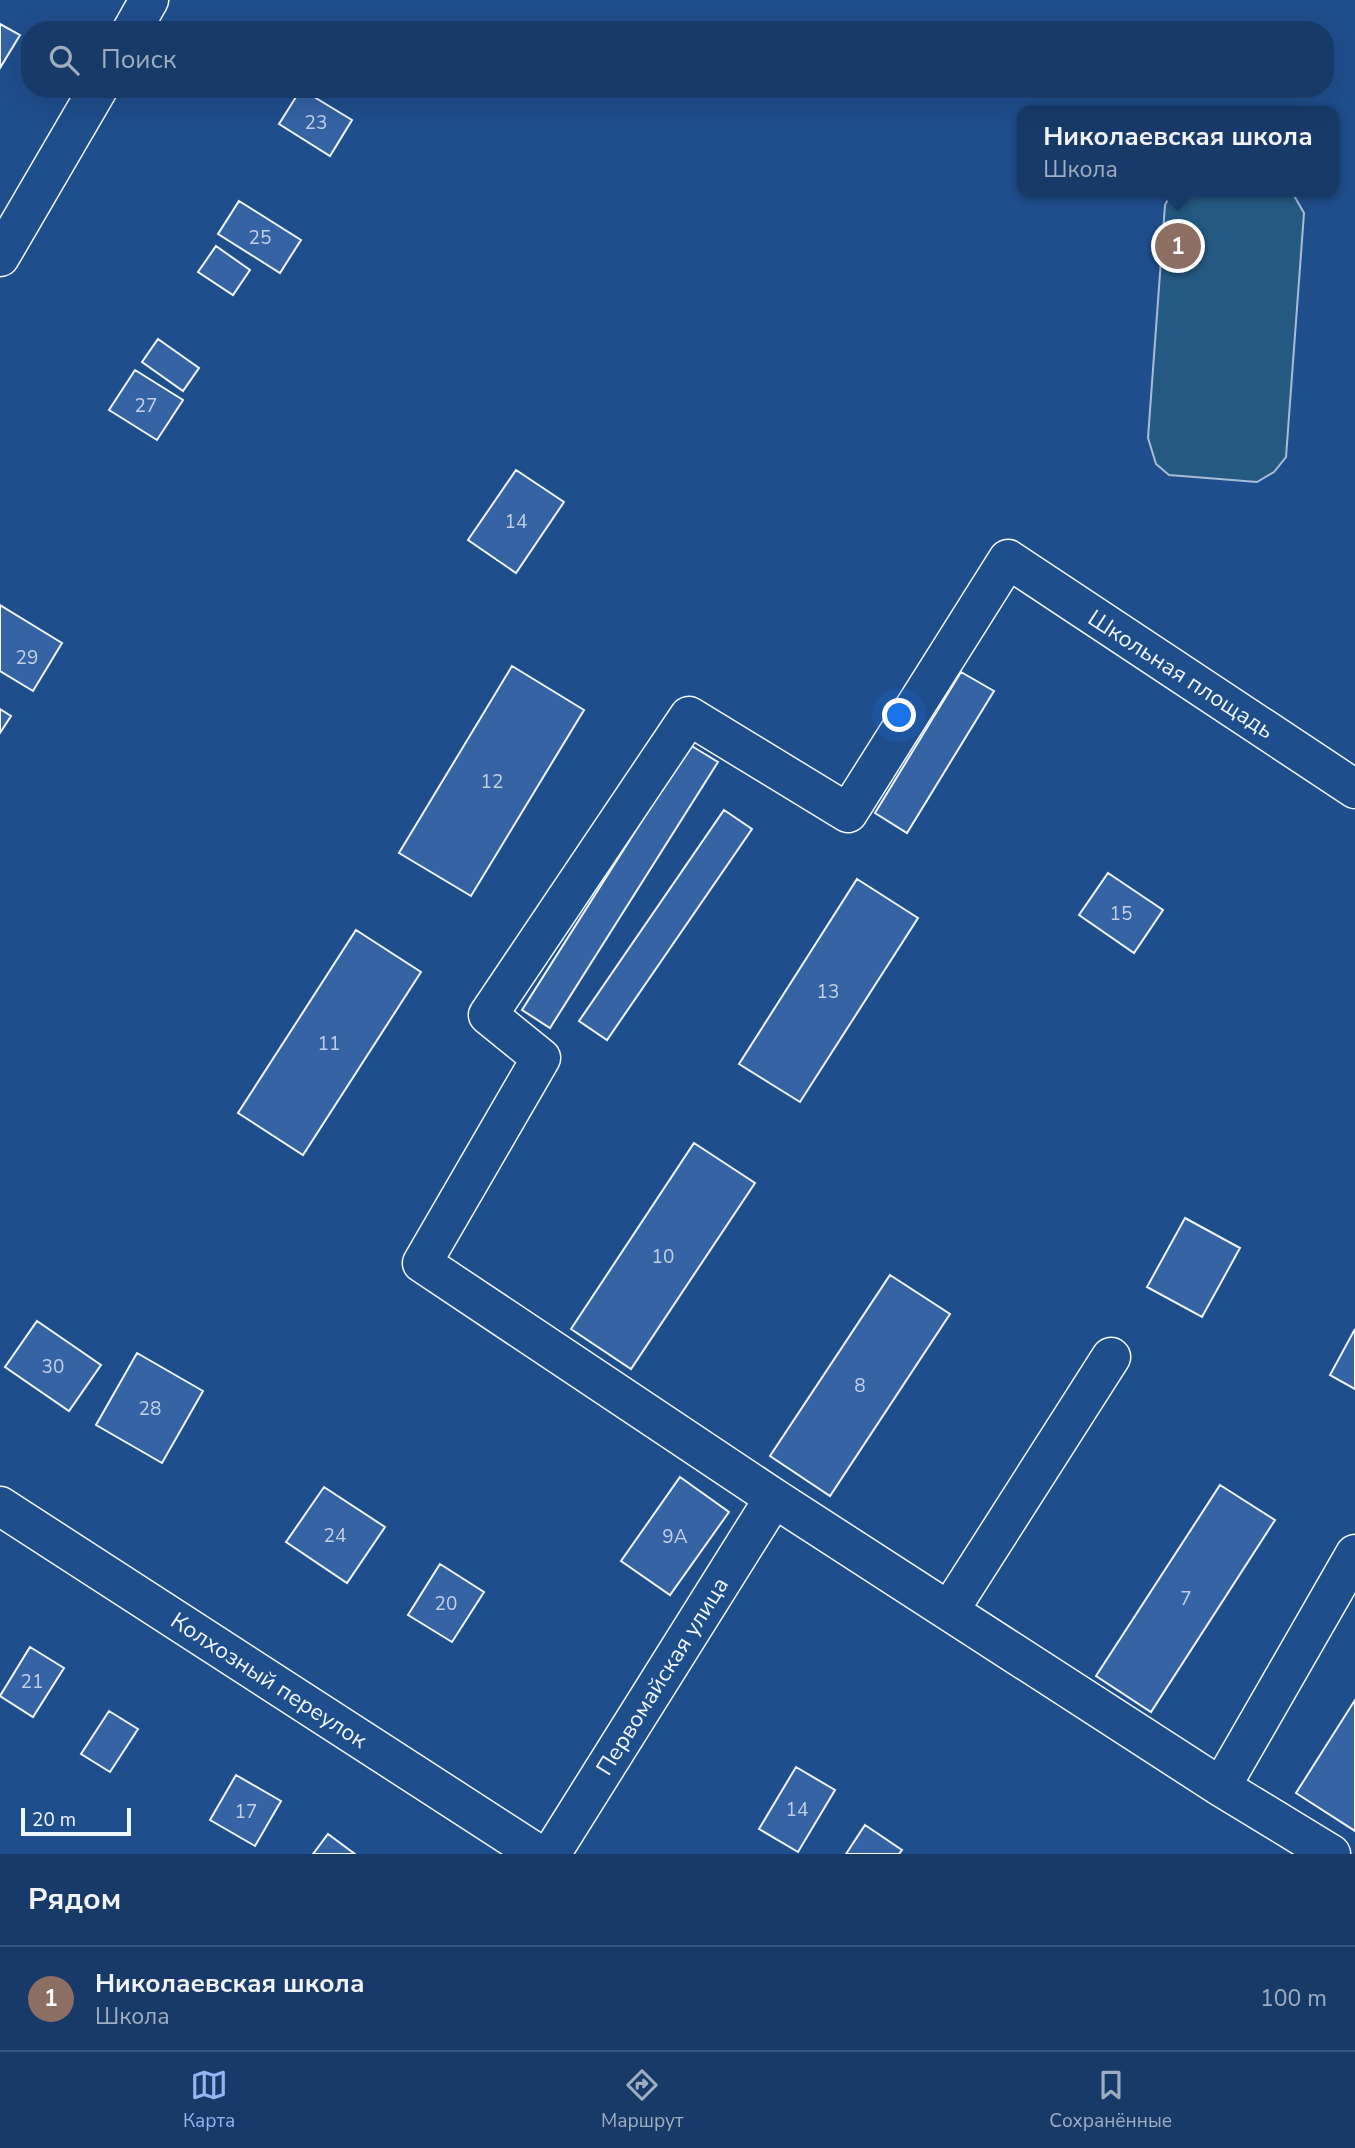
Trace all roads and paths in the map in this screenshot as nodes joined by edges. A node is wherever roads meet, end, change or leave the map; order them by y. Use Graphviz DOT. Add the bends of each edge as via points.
graph roads {
  1 [pos="149,0"];
  2 [pos="137,21"];
  3 [pos="92,98"];
  4 [pos="0,257"];
  5 [pos="1355,789"];
  6 [pos="1111,1357"];
  7 [pos="774,1498"];
  8 [pos="0,1506"];
  9 [pos="1355,1554"];
  10 [pos="949,1611"];
  11 [pos="1221,1787"];
  12 [pos="538,1854"];
  13 [pos="551,1854"];
  14 [pos="1331,1854"];
  1 -- 2 [label="street"];
  3 -- 4 [label="street"];
  5 -- 7 [label="street, Школьная площадь" via="1007,559 848,813 689,716 488,1015 541,1058 422,1263"];
  6 -- 10 [label="street"];
  7 -- 10 [label="street"];
  7 -- 13 [label="street, Первомайская улица"];
  8 -- 12 [label="street, Колхозный переулок"];
  9 -- 11 [label="street"];
  10 -- 11 [label="street"];
  11 -- 14 [label="street"];
}
